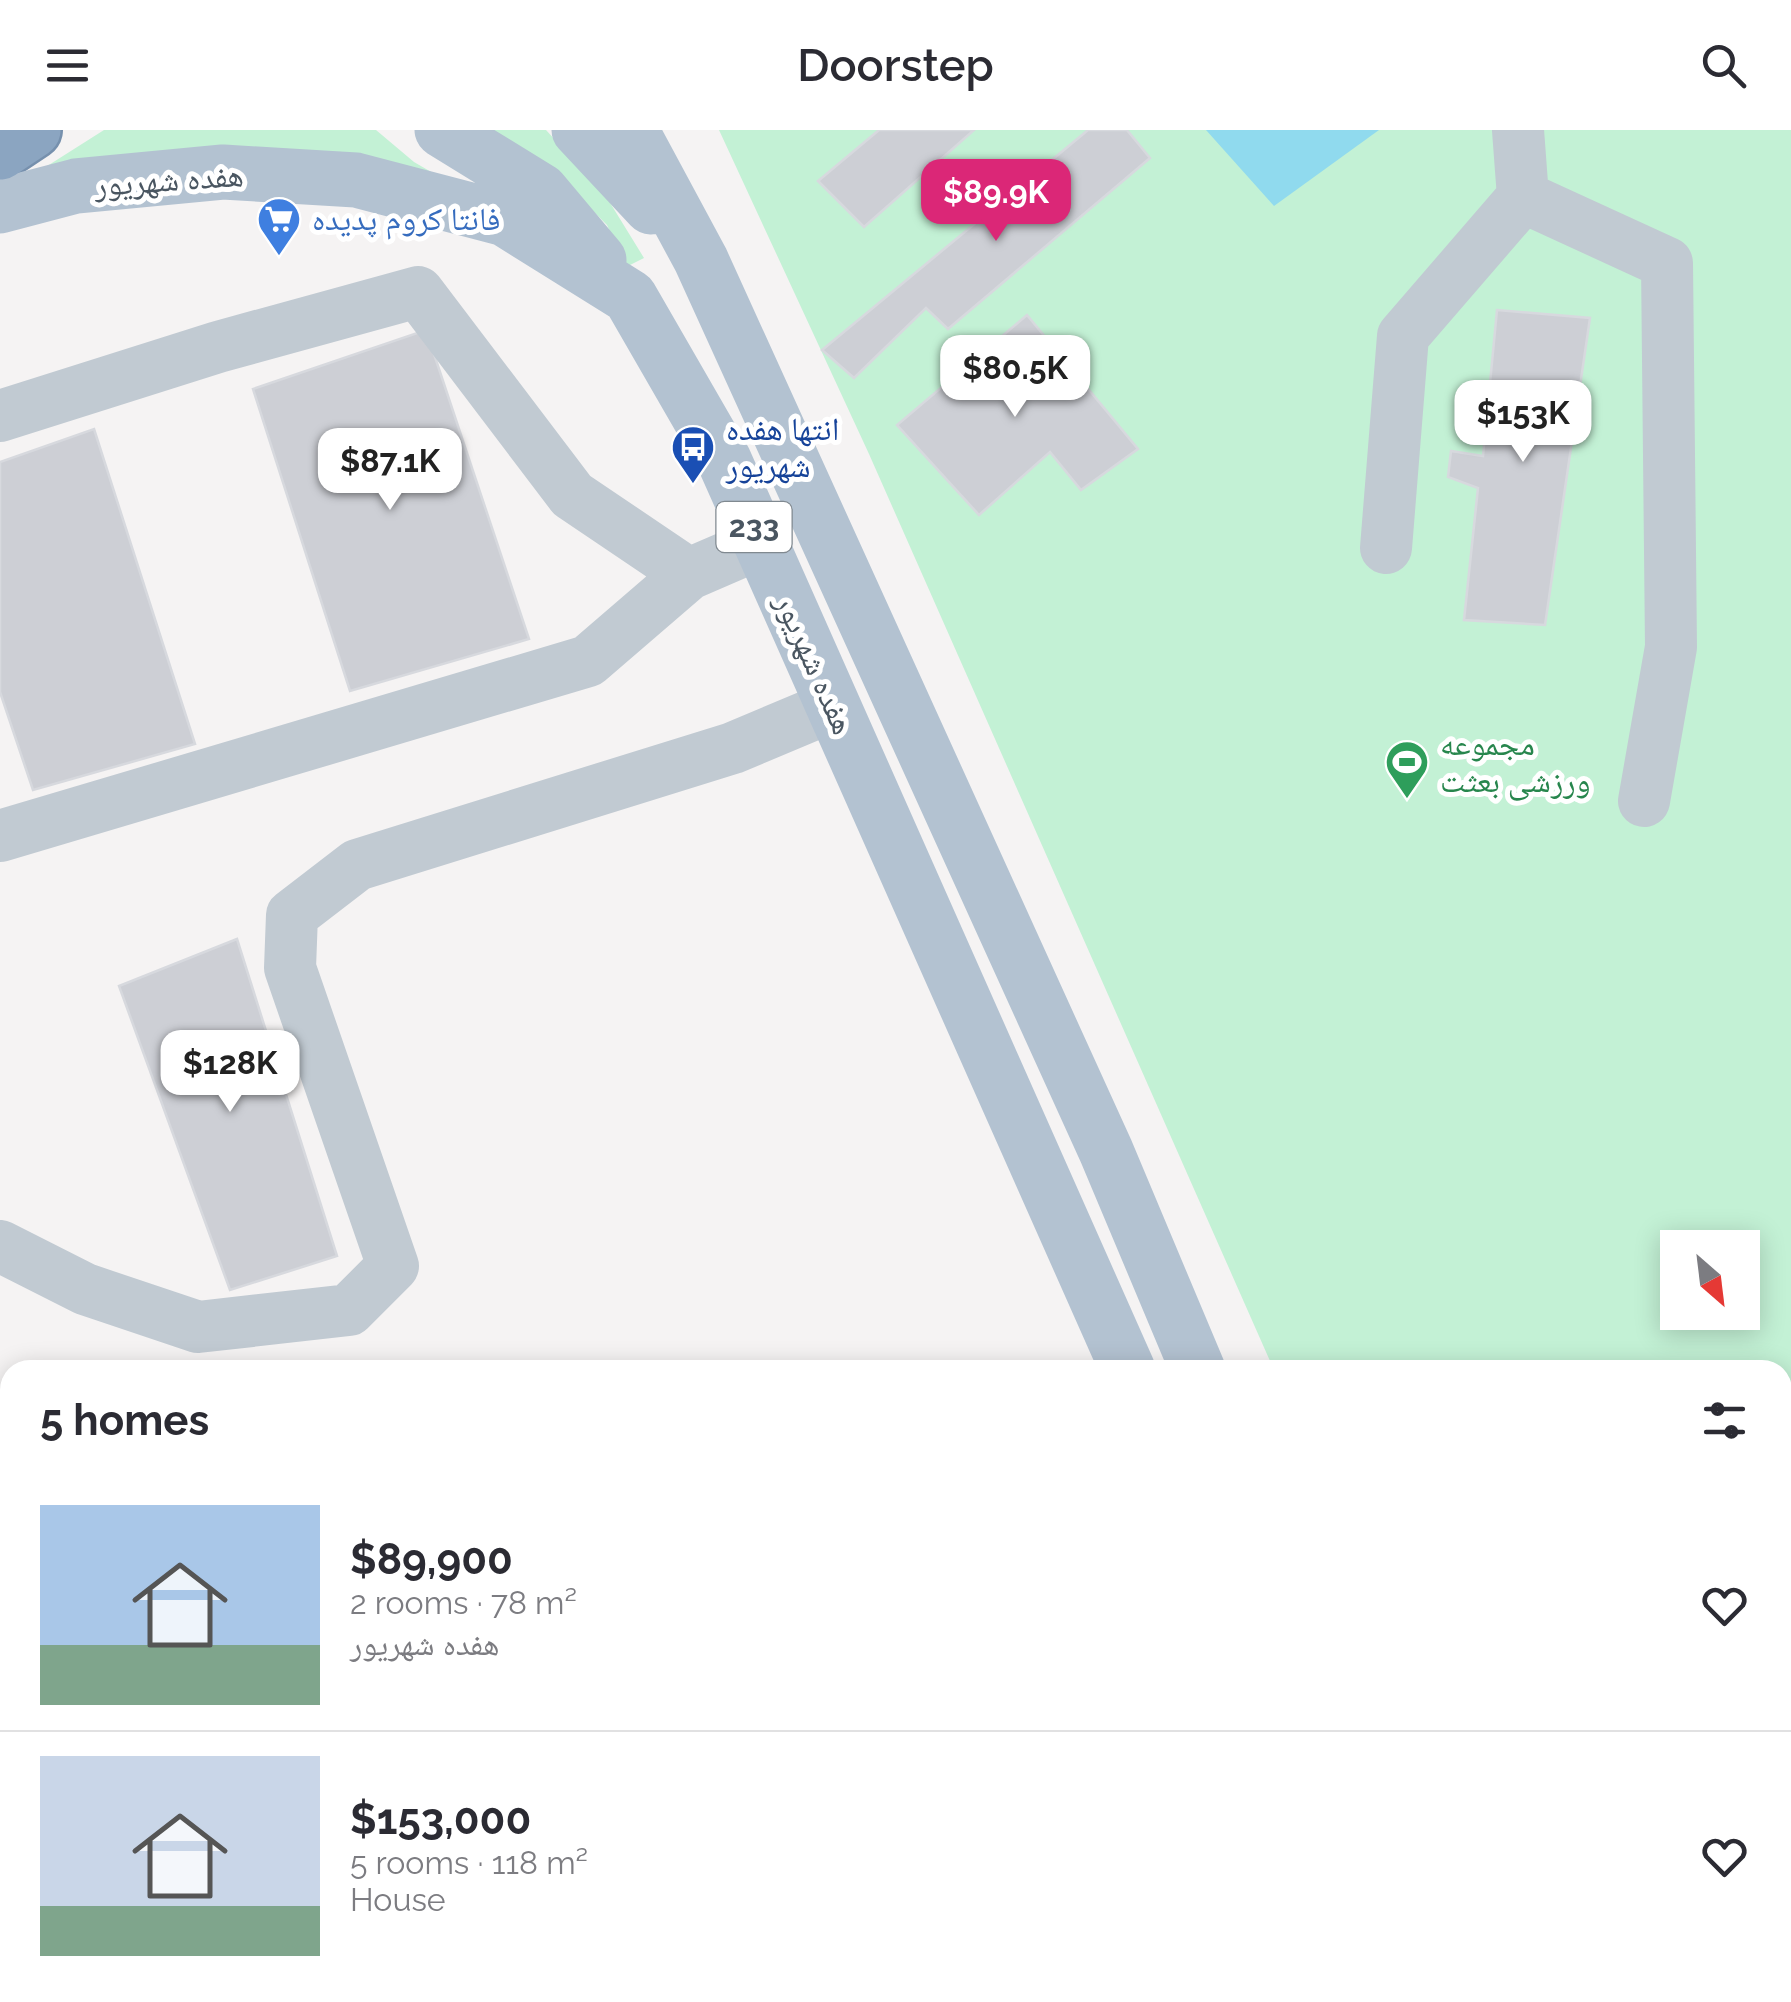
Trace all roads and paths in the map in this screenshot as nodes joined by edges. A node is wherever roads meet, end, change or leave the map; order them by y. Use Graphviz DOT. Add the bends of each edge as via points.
graph roads {
  1 [pos="33,130"];
  2 [pos="442,130"];
  3 [pos="579,130"];
  4 [pos="631,130"];
  5 [pos="1518,130"];
  6 [pos="0,152"];
  7 [pos="1523,197"];
  8 [pos="0,206"];
  9 [pos="701,260"];
  10 [pos="630,297"];
  11 [pos="0,416"];
  12 [pos="761,543"];
  13 [pos="1386,548"];
  14 [pos="689,574"];
  15 [pos="833,706"];
  16 [pos="1644,801"];
  17 [pos="0,836"];
  18 [pos="0,1246"];
  19 [pos="1124,1360"];
  20 [pos="1194,1360"];
  1 -- 6 [label="highway"];
  2 -- 10 [label="main road" via="541,191"];
  3 -- 9 [label="main road"];
  4 -- 9 [label="main road, هفده شهریور / 233"];
  5 -- 7 [label="street"];
  7 -- 13 [label="street" via="1403,336"];
  7 -- 16 [label="street" via="1667,263 1671,647"];
  8 -- 10 [label="main road, هفده شهریور / 233" via="76,186 224,172 356,180 505,219"];
  9 -- 20 [label="main road, هفده شهریور / 233" via="1098,1133"];
  10 -- 12 [label="main road, هفده شهریور / 233" via="724,460"];
  11 -- 14 [label="street" via="418,292 572,494"];
  12 -- 14 [label="street"];
  12 -- 15 [label="main road, هفده شهریور / 233"];
  14 -- 17 [label="street" via="588,661"];
  15 -- 18 [label="street" via="733,748 357,865 292,915 290,968 393,1266 349,1310 198,1326 85,1289"];
  15 -- 19 [label="main road, هفده شهریور / 233"];
}
